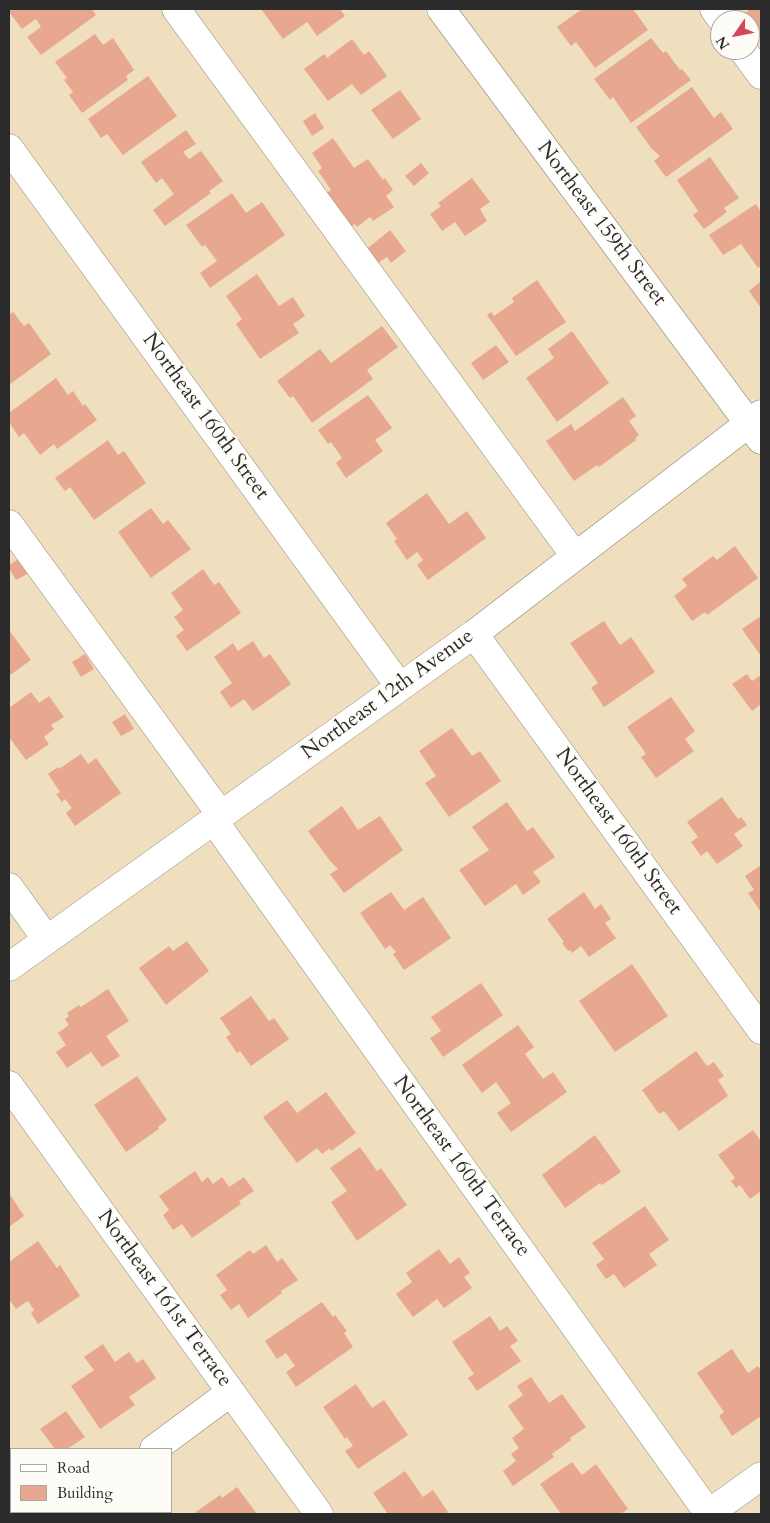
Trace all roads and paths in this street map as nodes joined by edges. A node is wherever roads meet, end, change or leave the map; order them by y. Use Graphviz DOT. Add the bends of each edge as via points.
graph roads {
  1 [pos="176,9"];
  2 [pos="441,9"];
  3 [pos="750,60"];
  4 [pos="761,75"];
  5 [pos="9,148"];
  6 [pos="757,426"];
  7 [pos="9,524"];
  8 [pos="575,556"];
  9 [pos="474,634"];
  10 [pos="400,686"];
  11 [pos="217,818"];
  12 [pos="9,887"];
  13 [pos="47,940"];
  14 [pos="9,967"];
  15 [pos="761,1030"];
  16 [pos="9,1085"];
  17 [pos="231,1392"];
  18 [pos="155,1448"];
  19 [pos="761,1476"];
  20 [pos="319,1514"];
  21 [pos="708,1514"];
  1 -- 8 [label="street"];
  2 -- 6 [label="street, Northeast 159th Street"];
  3 -- 4 [label="street"];
  5 -- 10 [label="street, Northeast 160th Street"];
  6 -- 8 [label="street, Northeast 12th Avenue"];
  7 -- 11 [label="street, Northeast 160th Terrace"];
  8 -- 9 [label="street, Northeast 12th Avenue"];
  9 -- 10 [label="street, Northeast 12th Avenue"];
  9 -- 15 [label="street, Northeast 160th Street"];
  10 -- 11 [label="street, Northeast 12th Avenue"];
  11 -- 13 [label="street, Northeast 12th Avenue"];
  11 -- 21 [label="street, Northeast 160th Terrace"];
  12 -- 13 [label="street"];
  13 -- 14 [label="street, Northeast 12th Avenue"];
  16 -- 17 [label="street, Northeast 161st Terrace"];
  17 -- 18 [label="street"];
  17 -- 20 [label="street, Northeast 161st Terrace"];
  19 -- 21 [label="street"];
}
